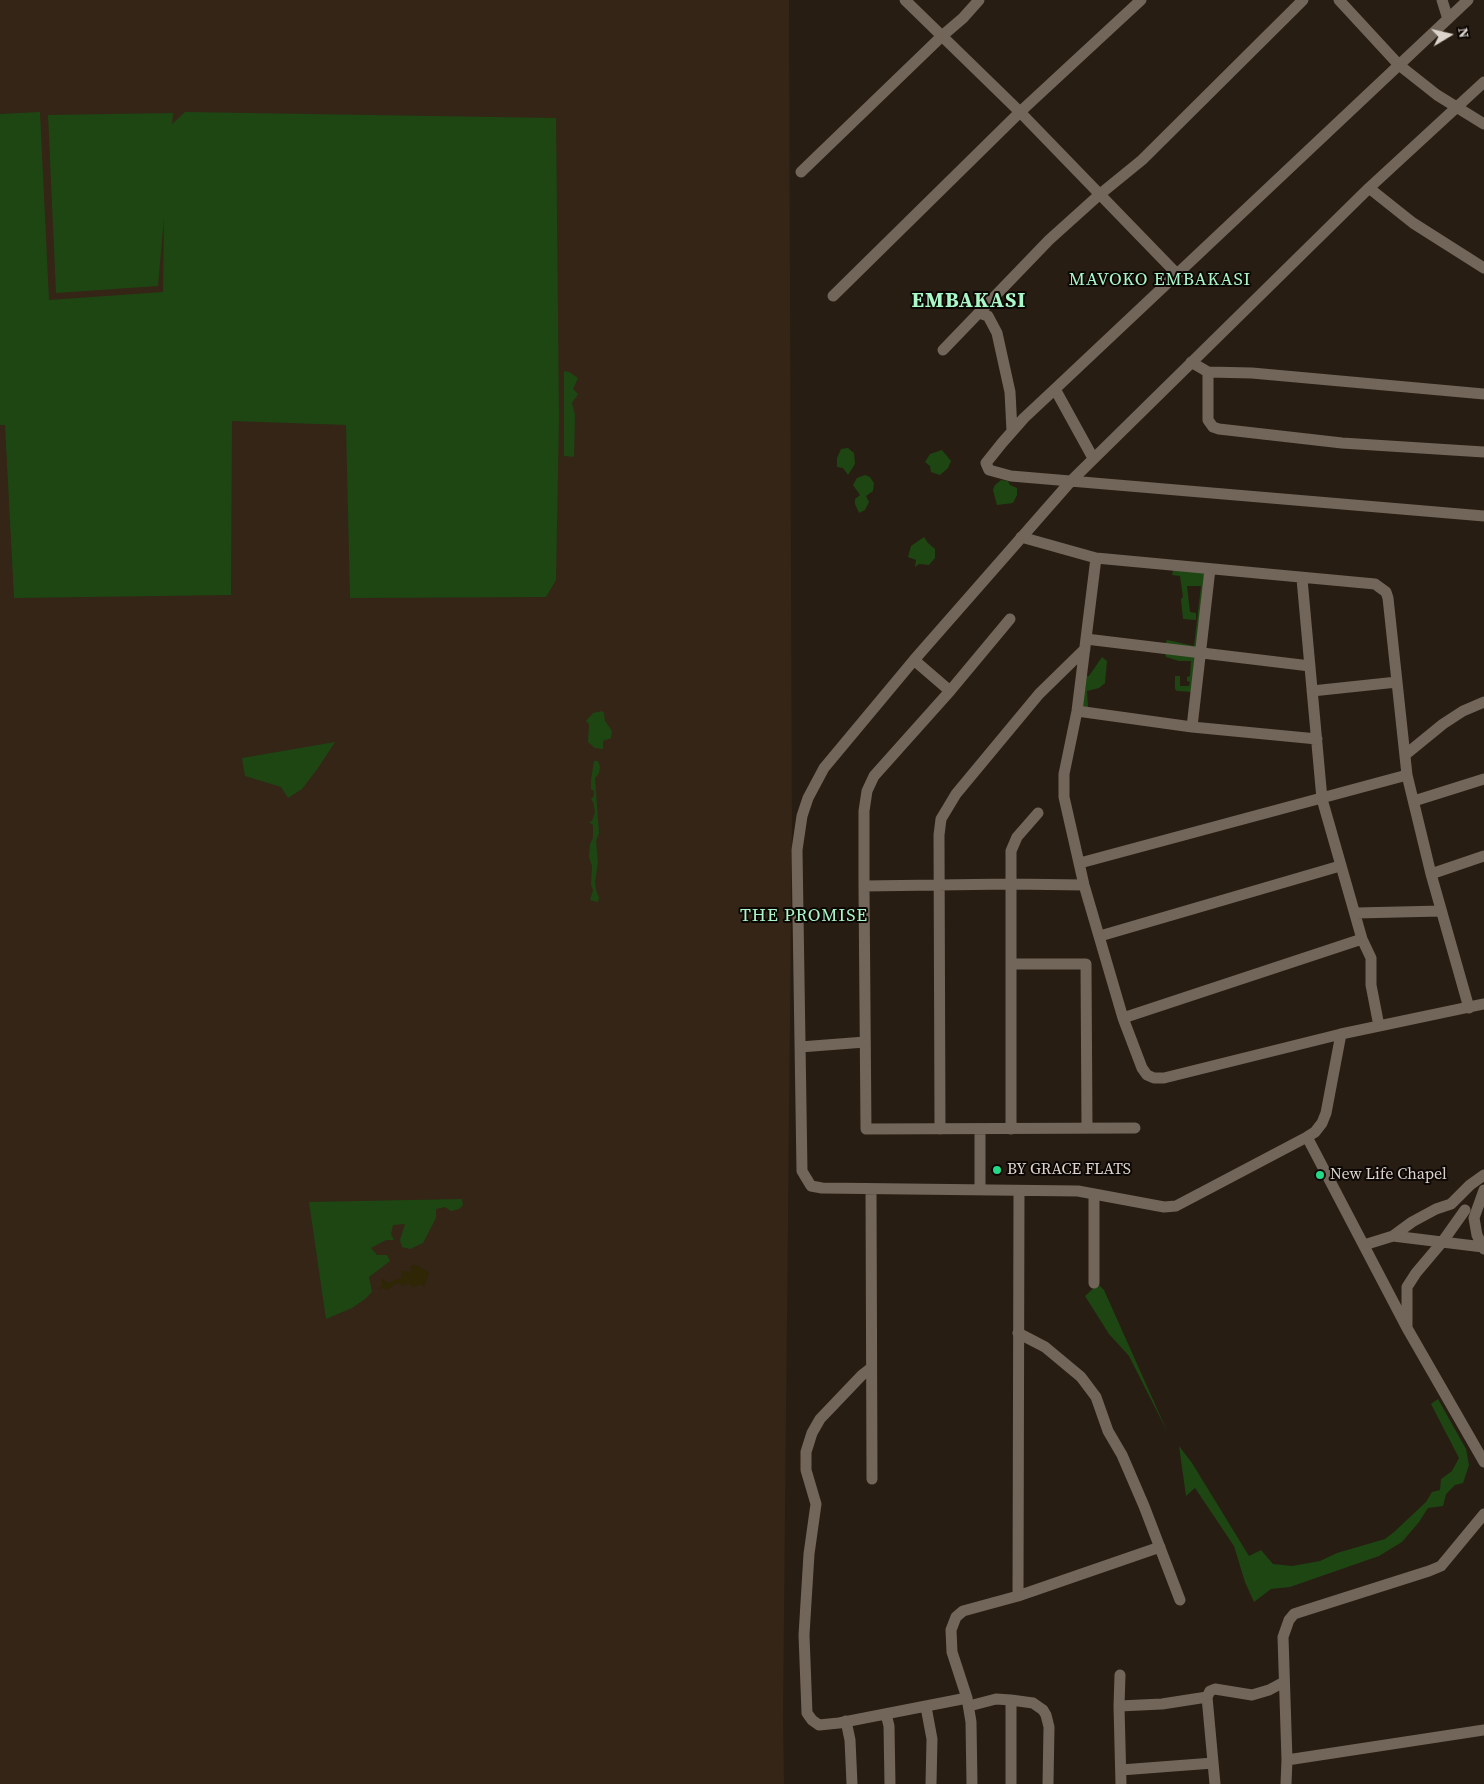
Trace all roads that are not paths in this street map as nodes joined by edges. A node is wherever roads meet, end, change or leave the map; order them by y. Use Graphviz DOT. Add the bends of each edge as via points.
graph roads {
  1 [pos="905,0"];
  2 [pos="979,0"];
  3 [pos="1141,0"];
  4 [pos="1303,0"];
  5 [pos="1339,0"];
  6 [pos="1442,0"];
  7 [pos="1468,0"];
  8 [pos="1448,19"];
  9 [pos="942,36"];
  10 [pos="1399,65"];
  11 [pos="1484,82"];
  12 [pos="1458,108"];
  13 [pos="1020,112"];
  14 [pos="1484,124"];
  15 [pos="801,172"];
  16 [pos="1369,188"];
  17 [pos="1099,195"];
  18 [pos="1484,268"];
  19 [pos="1177,274"];
  20 [pos="833,296"];
  21 [pos="979,313"];
  22 [pos="943,350"];
  23 [pos="1192,362"];
  24 [pos="1208,372"];
  25 [pos="1055,389"];
  26 [pos="1484,394"];
  27 [pos="1012,431"];
  28 [pos="1484,452"];
  29 [pos="1093,458"];
  30 [pos="1071,481"];
  31 [pos="1484,516"];
  32 [pos="1021,538"];
  33 [pos="1096,558"];
  34 [pos="1210,569"];
  35 [pos="1302,578"];
  36 [pos="1010,619"];
  37 [pos="1086,644"];
  38 [pos="1200,653"];
  39 [pos="914,660"];
  40 [pos="1310,666"];
  41 [pos="1397,682"];
  42 [pos="1312,690"];
  43 [pos="950,691"];
  44 [pos="1484,702"];
  45 [pos="1077,712"];
  46 [pos="1192,727"];
  47 [pos="1317,739"];
  48 [pos="1405,755"];
  49 [pos="1407,775"];
  50 [pos="1484,779"];
  51 [pos="1322,799"];
  52 [pos="1414,801"];
  53 [pos="1038,813"];
  54 [pos="1484,856"];
  55 [pos="1080,863"];
  56 [pos="1340,866"];
  57 [pos="1431,874"];
  58 [pos="1011,884"];
  59 [pos="940,885"];
  60 [pos="1084,885"];
  61 [pos="864,886"];
  62 [pos="1442,911"];
  63 [pos="1356,913"];
  64 [pos="1100,936"];
  65 [pos="1362,940"];
  66 [pos="1011,964"];
  67 [pos="1484,1004"];
  68 [pos="1469,1008"];
  69 [pos="1123,1018"];
  70 [pos="1379,1026"];
  71 [pos="1341,1034"];
  72 [pos="865,1042"];
  73 [pos="800,1047"];
  74 [pos="1086,1128"];
  75 [pos="1135,1128"];
  76 [pos="940,1129"];
  77 [pos="980,1129"];
  78 [pos="1011,1129"];
  79 [pos="1308,1137"];
  80 [pos="1484,1175"];
  81 [pos="871,1189"];
  82 [pos="980,1189"];
  83 [pos="1484,1190"];
  84 [pos="1019,1191"];
  85 [pos="1094,1194"];
  86 [pos="1455,1200"];
  87 [pos="1469,1214"];
  88 [pos="1393,1236"];
  89 [pos="1443,1241"];
  90 [pos="1364,1245"];
  91 [pos="1484,1248"];
  92 [pos="1094,1283"];
  93 [pos="1407,1328"];
  94 [pos="1018,1333"];
  95 [pos="872,1368"];
  96 [pos="1484,1462"];
  97 [pos="872,1479"];
  98 [pos="1484,1514"];
  99 [pos="1160,1547"];
  100 [pos="1018,1596"];
  101 [pos="1180,1600"];
  102 [pos="1120,1675"];
  103 [pos="1284,1682"];
  104 [pos="1207,1697"];
  105 [pos="1011,1700"];
  106 [pos="968,1702"];
  107 [pos="926,1706"];
  108 [pos="1119,1706"];
  109 [pos="886,1714"];
  110 [pos="846,1722"];
  111 [pos="1484,1730"];
  112 [pos="1287,1760"];
  113 [pos="1213,1763"];
  114 [pos="1121,1770"];
  115 [pos="852,1784"];
  116 [pos="890,1784"];
  117 [pos="931,1784"];
  118 [pos="972,1784"];
  119 [pos="1011,1784"];
  120 [pos="1048,1784"];
  121 [pos="1121,1784"];
  122 [pos="1215,1784"];
  123 [pos="1286,1784"];
  1 -- 9 [label="street"];
  2 -- 9 [label="street"];
  3 -- 13 [label="street"];
  4 -- 17 [label="street" via="1142,160"];
  5 -- 10 [label="street"];
  6 -- 8 [label="street"];
  7 -- 8 [label="street"];
  8 -- 10 [label="street"];
  9 -- 13 [label="street"];
  9 -- 15 [label="street"];
  10 -- 12 [label="street"];
  10 -- 19 [label="street"];
  11 -- 12 [label="street"];
  12 -- 14 [label="street"];
  12 -- 16 [label="street"];
  13 -- 17 [label="street"];
  13 -- 20 [label="street"];
  16 -- 18 [label="street" via="1413,223"];
  16 -- 23 [label="street"];
  17 -- 19 [label="street"];
  17 -- 21 [label="street" via="1049,240"];
  19 -- 25 [label="street"];
  21 -- 22 [label="street"];
  21 -- 27 [label="street" via="988,316 997,333 1010,392"];
  23 -- 24 [label="street"];
  23 -- 29 [label="street"];
  24 -- 26 [label="street"];
  24 -- 28 [label="street" via="1208,420 1219,429 1342,443"];
  25 -- 27 [label="street"];
  25 -- 29 [label="street"];
  27 -- 30 [label="street" via="986,462 990,470 1010,476"];
  29 -- 30 [label="street"];
  30 -- 31 [label="street"];
  30 -- 32 [label="street"];
  32 -- 33 [label="street"];
  32 -- 39 [label="street"];
  33 -- 34 [label="street"];
  33 -- 37 [label="street"];
  34 -- 35 [label="street"];
  34 -- 38 [label="street"];
  35 -- 40 [label="street"];
  35 -- 41 [label="street" via="1375,584 1386,592"];
  36 -- 43 [label="street"];
  37 -- 38 [label="street"];
  37 -- 45 [label="street"];
  37 -- 59 [label="street" via="1039,694 950,802 939,827"];
  38 -- 40 [label="street"];
  38 -- 46 [label="street"];
  39 -- 43 [label="street"];
  39 -- 73 [label="street" via="824,768 802,816 797,850"];
  40 -- 42 [label="street"];
  41 -- 42 [label="street"];
  41 -- 48 [label="street"];
  42 -- 47 [label="street"];
  43 -- 61 [label="street" via="870,783 865,801"];
  44 -- 48 [label="street" via="1443,724"];
  45 -- 46 [label="street"];
  45 -- 55 [label="street" via="1064,774 1064,796"];
  46 -- 47 [label="street"];
  47 -- 51 [label="street"];
  48 -- 49 [label="street"];
  49 -- 51 [label="street"];
  49 -- 52 [label="street"];
  50 -- 52 [label="street"];
  51 -- 55 [label="street"];
  51 -- 56 [label="street"];
  52 -- 57 [label="street"];
  53 -- 58 [label="street" via="1013,843"];
  54 -- 57 [label="street"];
  55 -- 60 [label="street"];
  56 -- 63 [label="street"];
  56 -- 64 [label="street"];
  57 -- 62 [label="street"];
  58 -- 59 [label="street"];
  58 -- 60 [label="street"];
  58 -- 66 [label="street"];
  59 -- 61 [label="street"];
  59 -- 76 [label="street"];
  60 -- 64 [label="street"];
  61 -- 72 [label="street"];
  62 -- 63 [label="street"];
  62 -- 68 [label="street"];
  63 -- 65 [label="street"];
  64 -- 69 [label="street"];
  65 -- 69 [label="street"];
  65 -- 70 [label="street" via="1370,958 1371,985"];
  66 -- 74 [label="street" via="1086,964"];
  66 -- 78 [label="street"];
  67 -- 68 [label="street"];
  68 -- 70 [label="street"];
  69 -- 71 [label="street" via="1142,1068 1154,1078"];
  70 -- 71 [label="street"];
  71 -- 79 [label="street" via="1326,1113 1322,1123"];
  72 -- 73 [label="street"];
  72 -- 76 [label="street" via="866,1129"];
  73 -- 81 [label="street" via="802,1171 806,1180 811,1186 822,1188"];
  74 -- 75 [label="street"];
  74 -- 78 [label="street"];
  76 -- 77 [label="street"];
  77 -- 78 [label="street"];
  77 -- 82 [label="street"];
  79 -- 85 [label="street" via="1176,1206 1164,1208"];
  79 -- 90 [label="street"];
  80 -- 86 [label="street"];
  81 -- 82 [label="street"];
  81 -- 95 [label="street"];
  82 -- 84 [label="street"];
  83 -- 87 [label="street"];
  84 -- 85 [label="street"];
  84 -- 94 [label="street"];
  85 -- 92 [label="street"];
  86 -- 87 [label="street"];
  86 -- 88 [label="street" via="1412,1222"];
  87 -- 89 [label="street"];
  87 -- 91 [label="street"];
  88 -- 89 [label="street"];
  88 -- 90 [label="street"];
  89 -- 91 [label="street"];
  89 -- 93 [label="street" via="1408,1287"];
  90 -- 93 [label="street"];
  93 -- 96 [label="street"];
  94 -- 99 [label="street" via="1045,1347 1081,1377 1096,1396 1108,1431 1122,1455"];
  94 -- 100 [label="street"];
  95 -- 97 [label="street"];
  95 -- 110 [label="street" via="820,1419 806,1452 806,1470 816,1504 804,1635 807,1713 819,1724"];
  98 -- 103 [label="street" via="1441,1566 1294,1614 1283,1637"];
  99 -- 100 [label="street"];
  99 -- 101 [label="street"];
  100 -- 106 [label="street" via="956,1617 951,1630 952,1652"];
  102 -- 108 [label="street"];
  103 -- 104 [label="street" via="1252,1695 1215,1689"];
  103 -- 112 [label="street"];
  104 -- 108 [label="street"];
  104 -- 113 [label="street"];
  105 -- 106 [label="street"];
  105 -- 119 [label="street"];
  105 -- 120 [label="street" via="1033,1703 1046,1715 1049,1727"];
  106 -- 107 [label="street"];
  106 -- 118 [label="street"];
  107 -- 109 [label="street"];
  107 -- 117 [label="street" via="932,1738"];
  108 -- 114 [label="street"];
  109 -- 110 [label="street"];
  109 -- 116 [label="street"];
  110 -- 115 [label="street"];
  111 -- 112 [label="street"];
  112 -- 123 [label="street"];
  113 -- 114 [label="street"];
  113 -- 122 [label="street"];
  114 -- 121 [label="street"];
}
